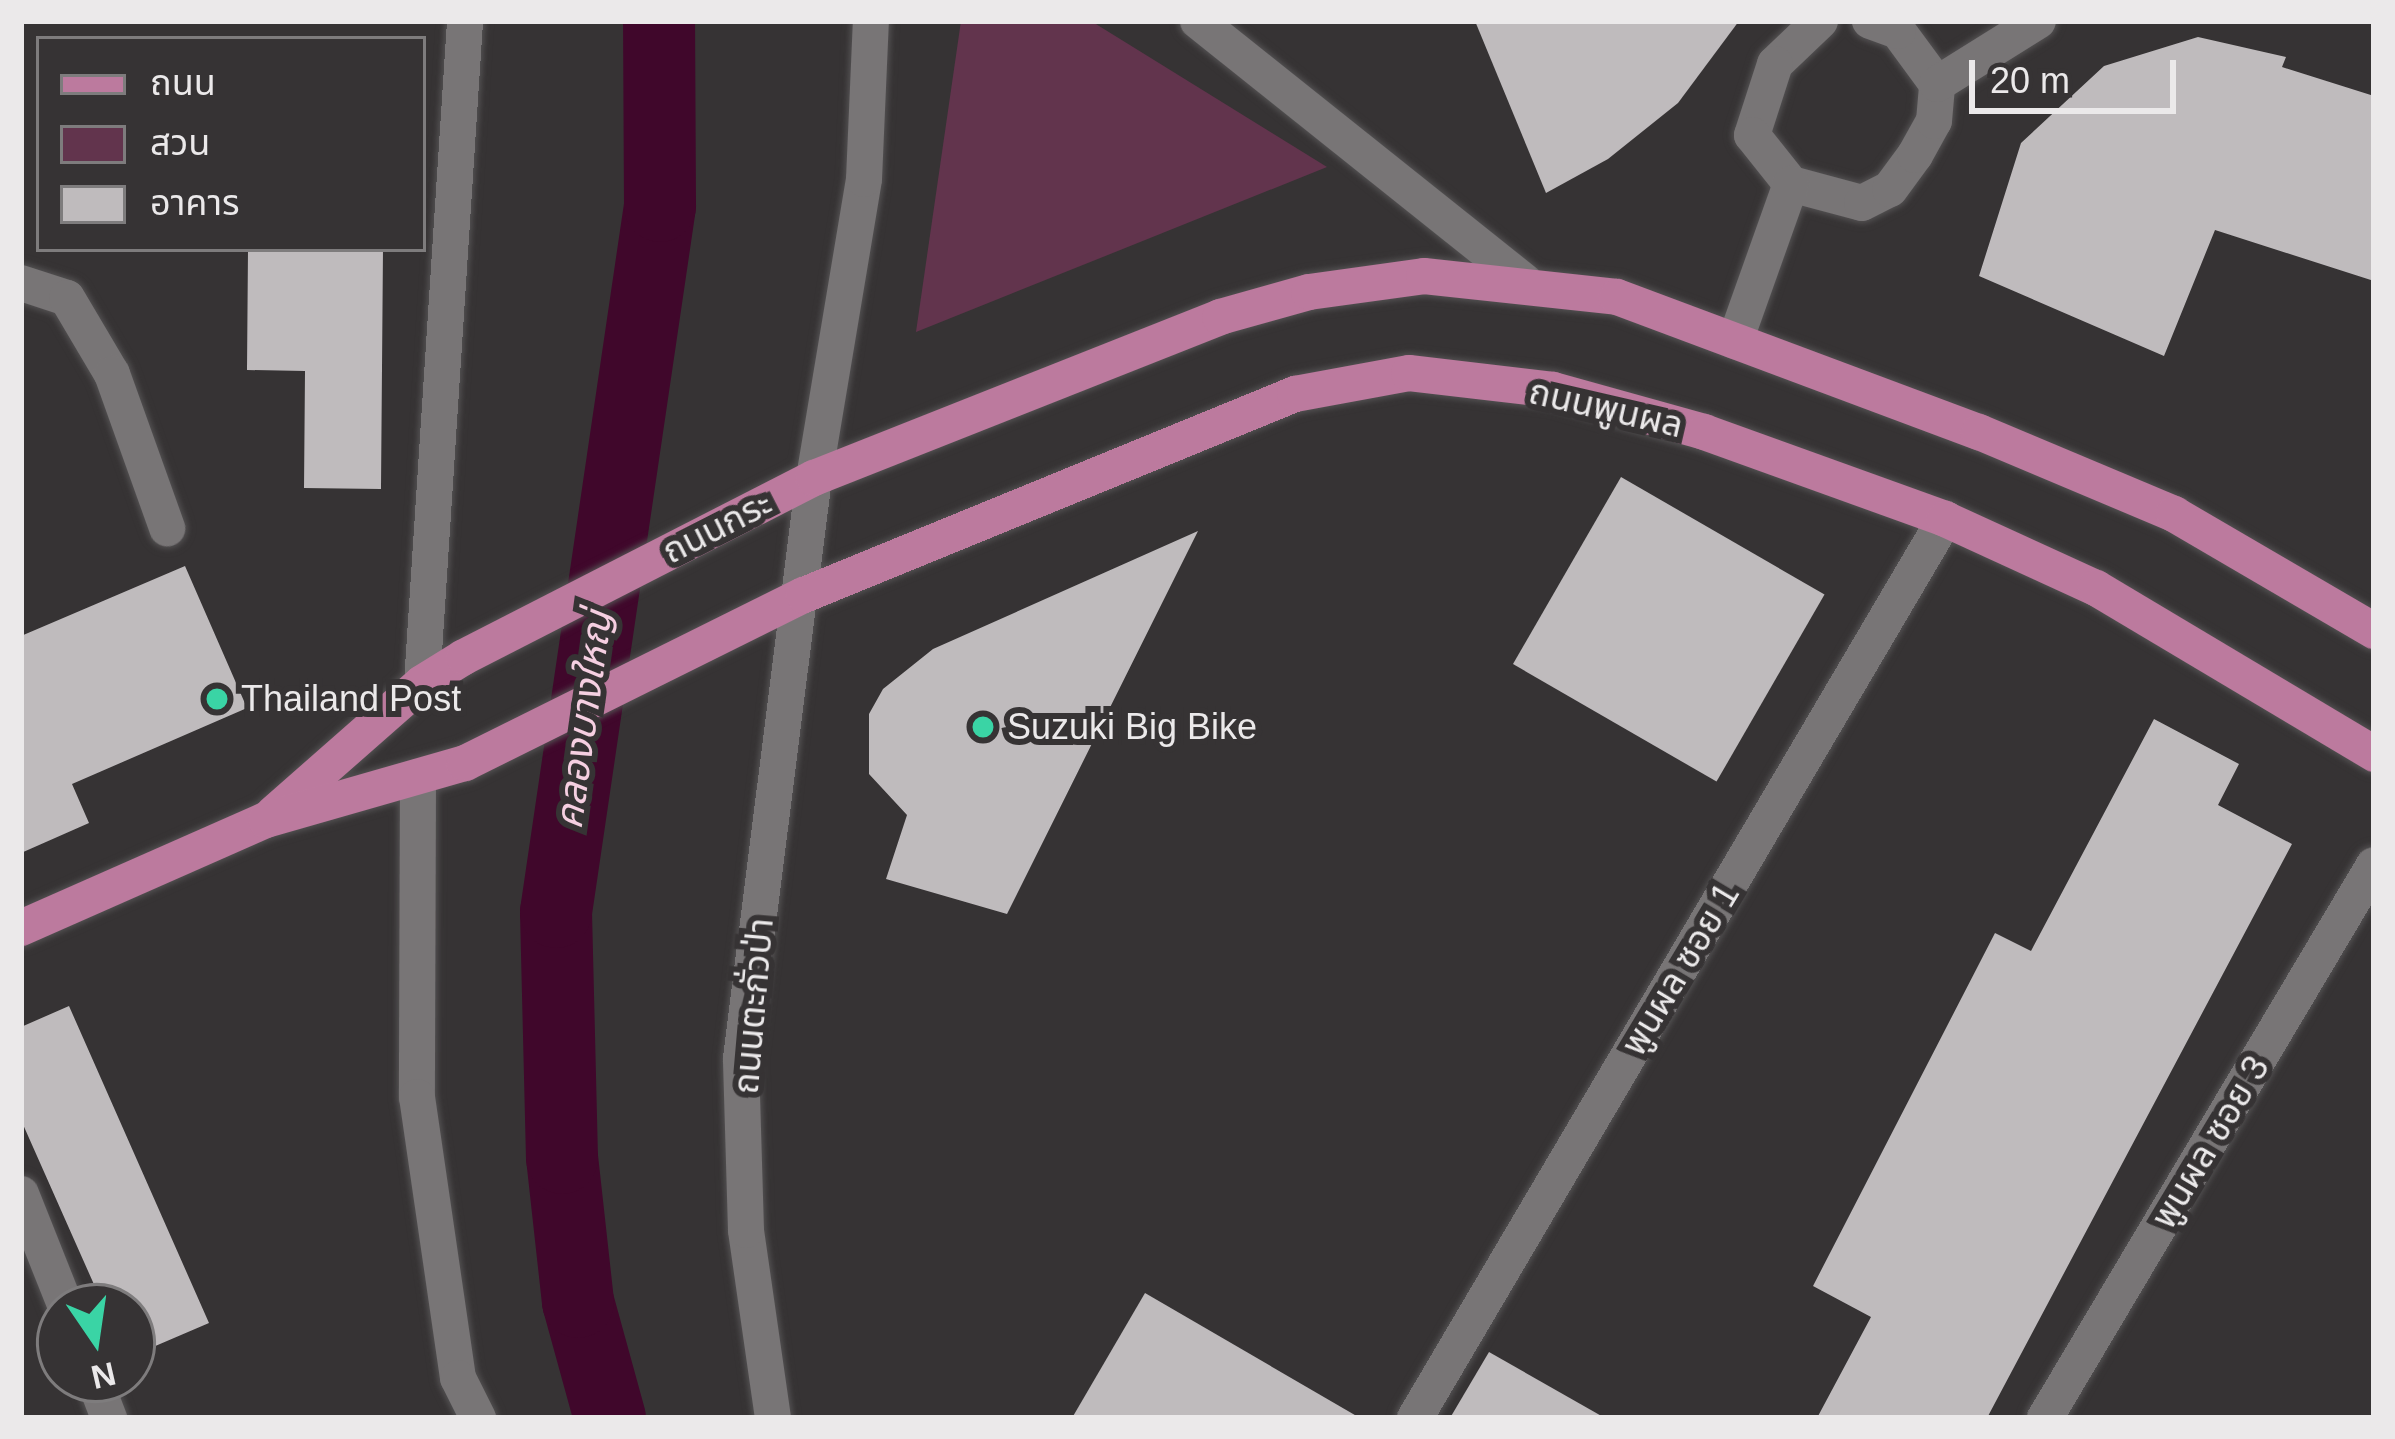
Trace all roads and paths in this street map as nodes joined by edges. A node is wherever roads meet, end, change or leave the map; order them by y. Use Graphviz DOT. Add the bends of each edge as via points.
graph roads {
  1 [pos="465,21"];
  2 [pos="871,21"];
  3 [pos="1198,21"];
  4 [pos="1820,21"];
  5 [pos="1870,21"];
  6 [pos="2038,21"];
  7 [pos="1937,84"];
  8 [pos="1791,184"];
  9 [pos="1525,281"];
  10 [pos="21,283"];
  11 [pos="1735,341"];
  12 [pos="814,478"];
  13 [pos="1945,519"];
  14 [pos="167,528"];
  15 [pos="804,595"];
  16 [pos="2374,631"];
  17 [pos="422,683"];
  18 [pos="2374,754"];
  19 [pos="418,776"];
  20 [pos="266,820"];
  21 [pos="2374,865"];
  22 [pos="21,928"];
  23 [pos="21,1194"];
  24 [pos="56,1283"];
  25 [pos="478,1418"];
  26 [pos="772,1418"];
  27 [pos="1415,1418"];
  28 [pos="2045,1418"];
  1 -- 17 [label="street"];
  2 -- 12 [label="street, ถนนตะกั่วป่า" via="864,179"];
  3 -- 9 [label="street"];
  4 -- 8 [label="street" via="1774,64 1754,109 1752,135"];
  5 -- 7 [label="street" via="1898,31"];
  6 -- 7 [label="street"];
  7 -- 8 [label="street" via="1934,121 1890,188 1862,203"];
  8 -- 11 [label="street"];
  9 -- 11 [label="main road" via="1617,297"];
  9 -- 12 [label="main road" via="1424,276 1309,292 1220,317"];
  10 -- 14 [label="street" via="67,298 112,374"];
  11 -- 16 [label="main road" via="2174,514"];
  12 -- 15 [label="street, ถนนตะกั่วป่า"];
  12 -- 17 [label="main road, ถนนกระ"];
  13 -- 15 [label="main road, ถนนพูนผล" via="1704,432 1553,390 1409,373 1295,394"];
  13 -- 18 [label="main road, ถนนพูนผล" via="2096,588"];
  13 -- 27 [label="street, พูนผล ซอย 1"];
  15 -- 19 [label="main road, ถนนกระ" via="466,763"];
  15 -- 26 [label="street, ถนนตะกั่วป่า" via="741,1058 746,1230"];
  17 -- 20 [label="main road, ถนนกระ"];
  19 -- 20 [label="main road, ถนนกระ"];
  19 -- 25 [label="street" via="418,1096 458,1378"];
  20 -- 22 [label="main road, ถนนกระ"];
  21 -- 28 [label="street, พูนผล ซอย 3"];
  23 -- 24 [label="street"];
}
